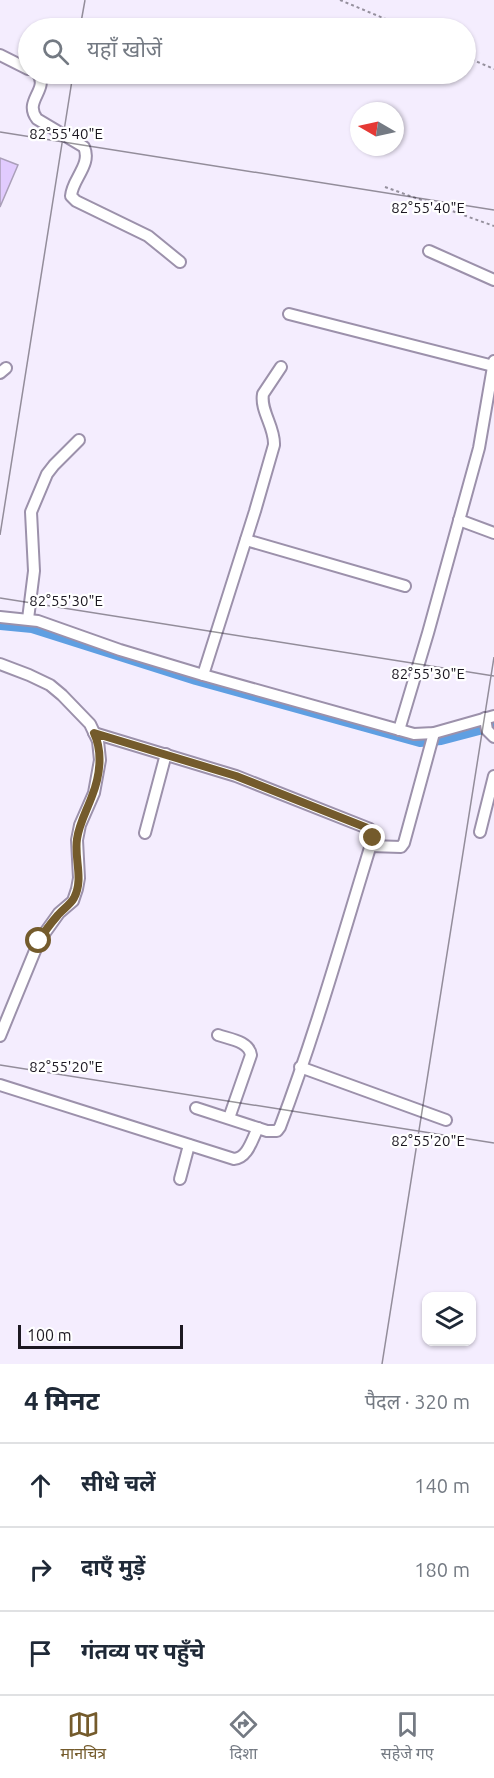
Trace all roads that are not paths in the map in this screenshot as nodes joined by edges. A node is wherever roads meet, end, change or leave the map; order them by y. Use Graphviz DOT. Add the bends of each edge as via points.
graph roads {
  1 [pos="0,55"];
  2 [pos="18,64"];
  3 [pos="41,84"];
  4 [pos="429,252"];
  5 [pos="180,262"];
  6 [pos="494,280"];
  7 [pos="289,314"];
  8 [pos="493,364"];
  9 [pos="281,367"];
  10 [pos="79,440"];
  11 [pos="459,520"];
  12 [pos="494,533"];
  13 [pos="246,540"];
  14 [pos="405,586"];
  15 [pos="0,617"];
  16 [pos="28,620"];
  17 [pos="0,664"];
  18 [pos="202,675"];
  19 [pos="489,725"];
  20 [pos="399,730"];
  21 [pos="94,733"];
  22 [pos="433,738"];
  23 [pos="165,754"];
  24 [pos="494,776"];
  25 [pos="480,832"];
  26 [pos="145,833"];
  27 [pos="370,846"];
  28 [pos="218,1035"];
  29 [pos="0,1036"];
  30 [pos="300,1067"];
  31 [pos="0,1085"];
  32 [pos="196,1108"];
  33 [pos="229,1118"];
  34 [pos="446,1120"];
  35 [pos="258,1128"];
  36 [pos="189,1145"];
  37 [pos="180,1179"];
  1 -- 2 [label="street"];
  3 -- 5 [label="street" via="32,113 84,147 87,153 71,196 148,236"];
  4 -- 6 [label="street"];
  7 -- 8 [label="street"];
  8 -- 11 [label="street" via="479,448"];
  9 -- 13 [label="street" via="262,398 274,445"];
  10 -- 16 [label="street" via="47,474 31,512 34,571"];
  11 -- 12 [label="street"];
  11 -- 20 [label="street"];
  13 -- 14 [label="street"];
  13 -- 18 [label="street"];
  15 -- 16 [label="street"];
  16 -- 18 [label="street"];
  17 -- 21 [label="street" via="50,685 90,724"];
  18 -- 20 [label="street"];
  19 -- 22 [label="street"];
  20 -- 22 [label="street"];
  21 -- 23 [label="street"];
  21 -- 29 [label="street" via="100,760 94,793 77,840 77,890 73,901 39,941"];
  22 -- 27 [label="street" via="404,843 397,848"];
  23 -- 26 [label="street"];
  23 -- 27 [label="street" via="236,776 370,829"];
  24 -- 25 [label="street"];
  27 -- 30 [label="street"];
  28 -- 33 [label="street" via="250,1050"];
  30 -- 34 [label="street"];
  30 -- 35 [label="street" via="280,1127 273,1132"];
  31 -- 36 [label="street"];
  32 -- 33 [label="street"];
  33 -- 35 [label="street"];
  35 -- 36 [label="street" via="240,1159"];
  36 -- 37 [label="street"];
}
